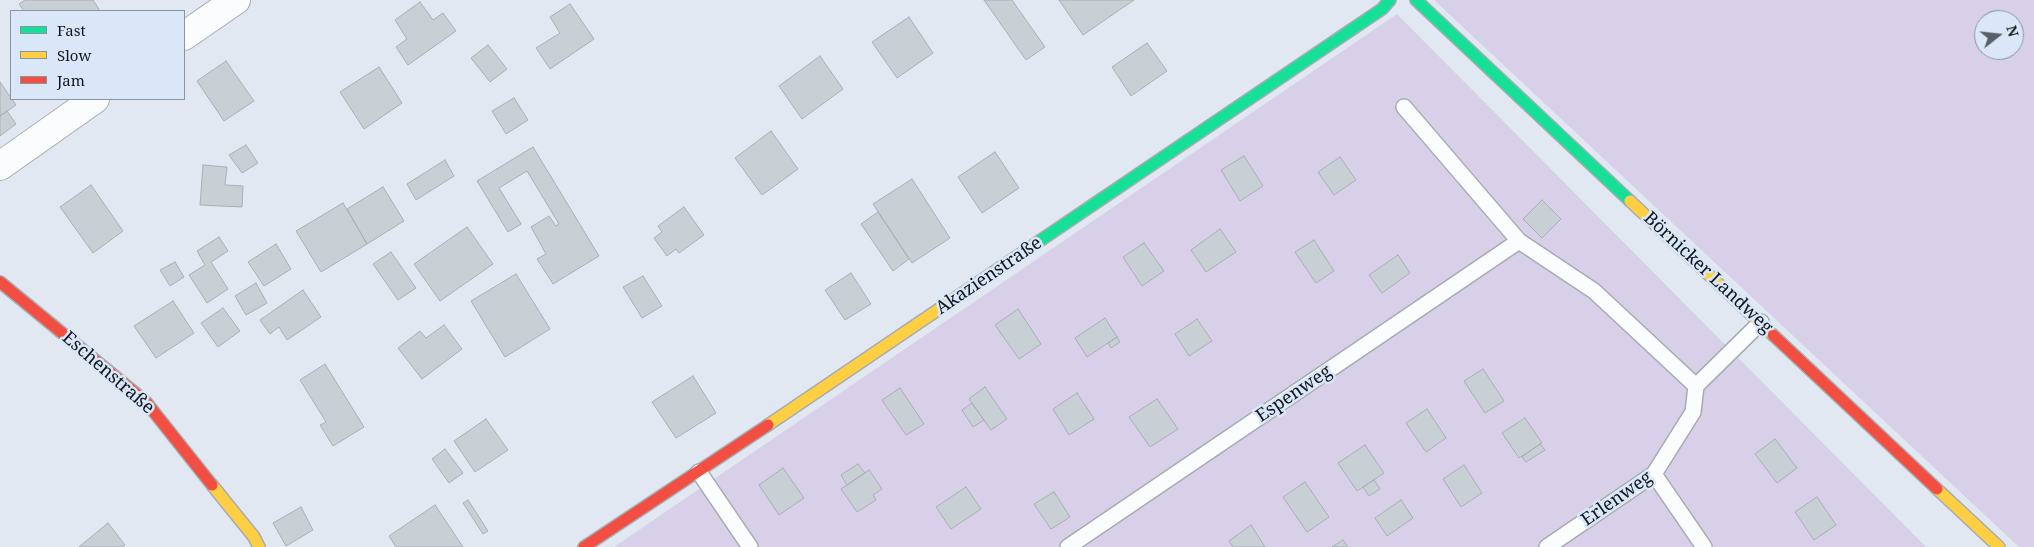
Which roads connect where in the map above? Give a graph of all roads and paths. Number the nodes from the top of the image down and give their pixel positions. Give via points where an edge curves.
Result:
1 (236, 0) edge
2 (1390, 0) edge
3 (1416, 0) edge
4 (185, 35) edge
5 (94, 100) edge
6 (1404, 107) dead end
7 (0, 166) edge
8 (1519, 241) junction
9 (0, 282) edge
10 (1760, 322) junction
11 (1696, 386) junction
12 (699, 472) junction
13 (1654, 474) junction
14 (259, 547) edge
15 (584, 547) edge
16 (750, 547) edge
17 (1068, 547) edge
18 (1547, 547) edge
19 (1704, 547) edge
20 (1999, 547) edge

1 - 4 street
2 - 12 street, Akazienstraße via 1382,9
3 - 10 street, Börnicker Landweg
5 - 7 street
6 - 8 lane
8 - 11 lane via 1594,291
8 - 17 lane, Espenweg
9 - 14 street, Eschenstraße via 146,402
10 - 11 lane
10 - 20 street, Börnicker Landweg
11 - 13 lane, Erlenweg via 1693,412
12 - 15 street, Akazienstraße
12 - 16 lane
13 - 18 lane, Erlenweg
13 - 19 lane

